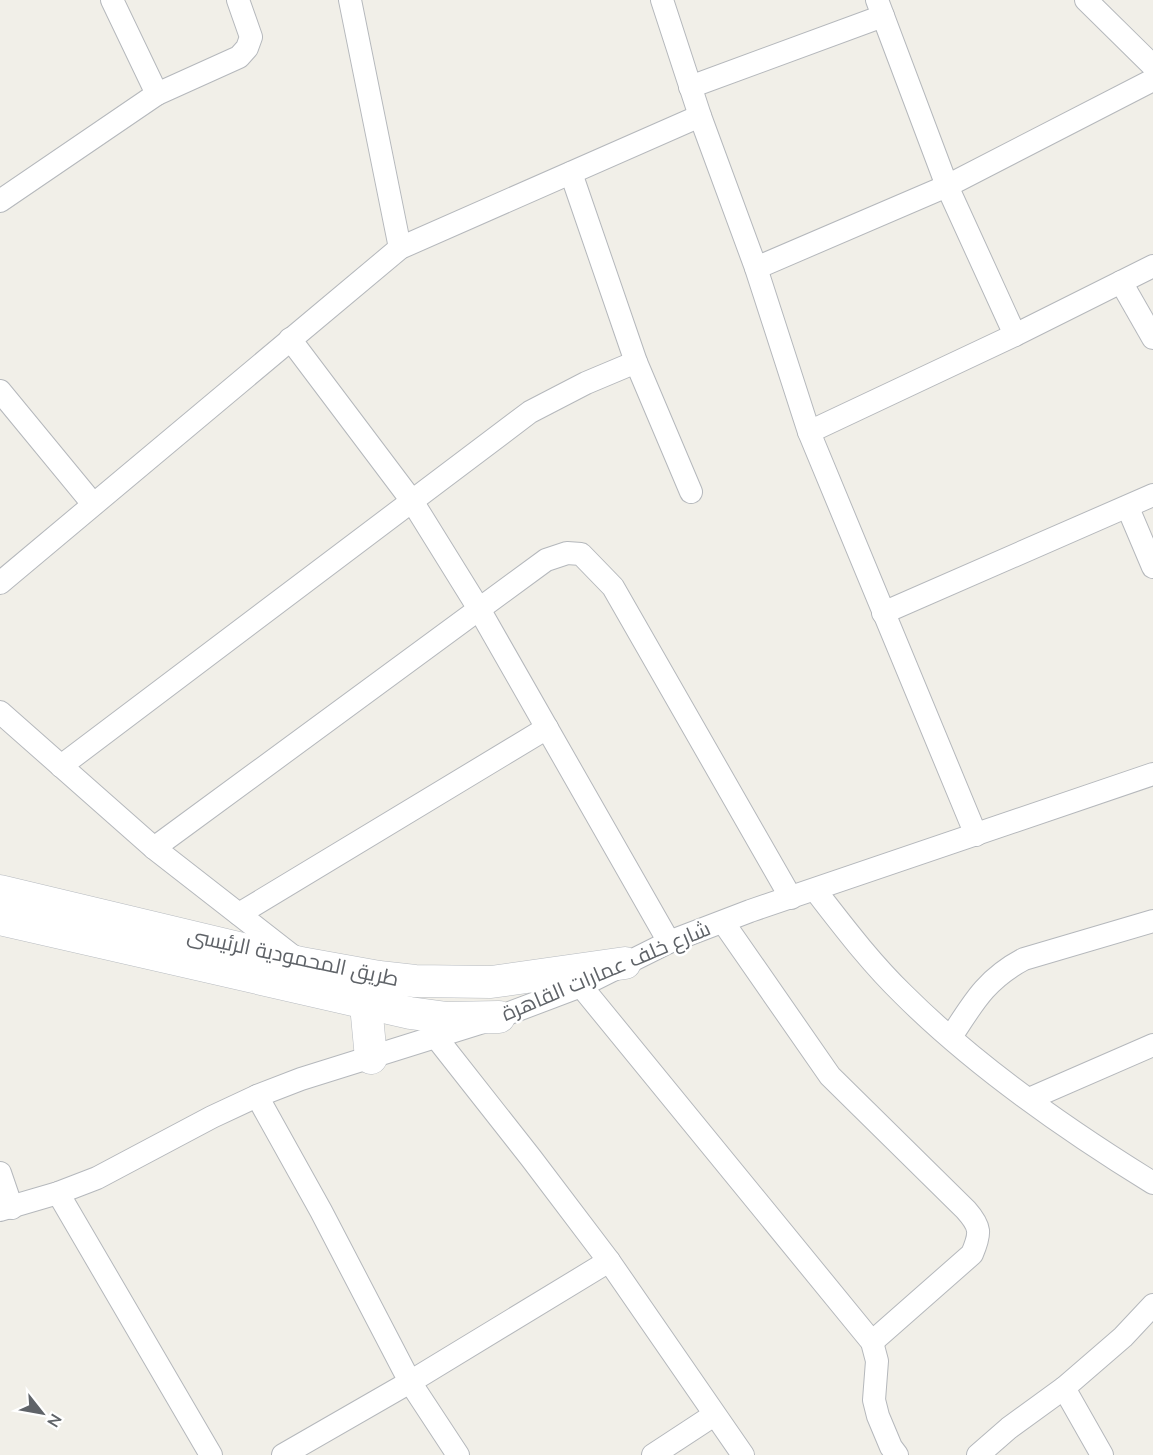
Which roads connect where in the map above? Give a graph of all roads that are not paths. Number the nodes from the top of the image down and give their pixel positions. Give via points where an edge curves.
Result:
1 (112, 0) edge
2 (238, 0) edge
3 (350, 0) edge
4 (662, 0) edge
5 (1086, 0) edge
6 (880, 8) edge
7 (1153, 66) edge
8 (1153, 80) edge
9 (690, 87) junction
10 (157, 94) junction
11 (700, 116) junction
12 (571, 173) junction
13 (947, 186) junction
14 (0, 201) edge
15 (400, 248) junction
16 (1153, 266) edge
17 (756, 268) junction
18 (1121, 282) junction
19 (1015, 335) junction
20 (1153, 338) edge
21 (290, 339) junction
22 (636, 362) junction
23 (0, 391) edge
24 (809, 432) junction
25 (691, 492) dead end
26 (1153, 495) edge
27 (412, 501) junction
28 (93, 504) junction
29 (1128, 508) junction
30 (1153, 567) edge
31 (0, 583) edge
32 (479, 609) junction
33 (883, 613) junction
34 (0, 712) edge
35 (547, 728) junction
36 (61, 766) junction
37 (1153, 774) edge
38 (976, 835) junction
39 (154, 848) junction
40 (815, 890) junction
41 (0, 891) edge
42 (791, 898) junction
43 (239, 914) junction
44 (0, 919) edge
45 (1153, 921) edge
46 (723, 922) junction
47 (669, 942) junction
48 (301, 963) junction
49 (624, 963) junction
50 (581, 986) junction
51 (364, 988) junction
52 (499, 1017) junction
53 (435, 1036) junction
54 (951, 1037) junction
55 (1153, 1045) edge
56 (371, 1058) junction
57 (257, 1096) junction
58 (1029, 1099) junction
59 (0, 1173) edge
60 (1153, 1183) edge
61 (58, 1193) junction
62 (6, 1209) edge
63 (609, 1261) junction
64 (1153, 1305) edge
65 (872, 1341) junction
66 (410, 1382) junction
67 (1064, 1388) junction
68 (714, 1415) junction
69 (887, 1452) edge
70 (211, 1455) edge
71 (283, 1455) edge
72 (458, 1455) edge
73 (653, 1455) edge
74 (743, 1455) edge
75 (978, 1455) edge
76 (1102, 1455) edge

1 - 10 street
2 - 10 street via 251,37 247,48 239,57
3 - 15 street
4 - 9 street
5 - 7 street
6 - 9 street
6 - 13 street
8 - 13 street
9 - 11 street
10 - 14 street
11 - 12 street
11 - 17 street
12 - 15 street
12 - 22 street
13 - 17 street
13 - 19 street
15 - 21 street
16 - 18 street
17 - 24 street
18 - 19 street
18 - 20 street
19 - 24 street
21 - 27 street
21 - 28 street
22 - 25 street
22 - 27 street via 530,412
23 - 28 street
24 - 33 street
26 - 29 street
27 - 32 street
27 - 36 street
28 - 31 street
29 - 30 street
29 - 33 street
32 - 35 street
32 - 39 street
32 - 42 street via 546,560 567,553 581,554 613,587
33 - 38 street
34 - 36 street
35 - 43 street
35 - 47 street
36 - 39 street
37 - 38 street, شارع خلف عمارات القاهرة
38 - 40 street, شارع خلف عمارات القاهرة
39 - 43 street
40 - 42 street, شارع خلف عمارات القاهرة
40 - 54 street via 903,994
41 - 48 street, طريق المحمودية الرئيسى
42 - 46 street, شارع خلف عمارات القاهرة
43 - 48 street
44 - 51 street, طريق المحمودية الرئيسى
45 - 54 street via 1024,959 1004,969 983,989
46 - 47 street, شارع خلف عمارات القاهرة
46 - 65 street via 830,1076 978,1224 979,1239 972,1254
47 - 49 street, شارع خلف عمارات القاهرة
48 - 51 street, طريق المحمودية الرئيسى
49 - 50 street, شارع خلف عمارات القاهرة
49 - 51 street, طريق المحمودية الرئيسى via 490,982 415,981
50 - 52 street, شارع خلف عمارات القاهرة
50 - 65 street
51 - 52 street, طريق المحمودية الرئيسى via 428,1016
51 - 56 street
52 - 53 street, شارع خلف عمارات القاهرة
53 - 56 street, شارع خلف عمارات القاهرة
53 - 63 street
54 - 58 street
55 - 58 street
56 - 57 street, شارع خلف عمارات القاهرة
57 - 61 street, شارع خلف عمارات القاهرة via 134,1161
57 - 66 street
58 - 60 street
59 - 62 street
61 - 62 street, شارع خلف عمارات القاهرة
61 - 70 street
63 - 66 street
63 - 68 street
64 - 67 street
65 - 69 street via 877,1361 874,1400
66 - 71 street
66 - 72 street
67 - 75 street
67 - 76 street
68 - 73 street
68 - 74 street

